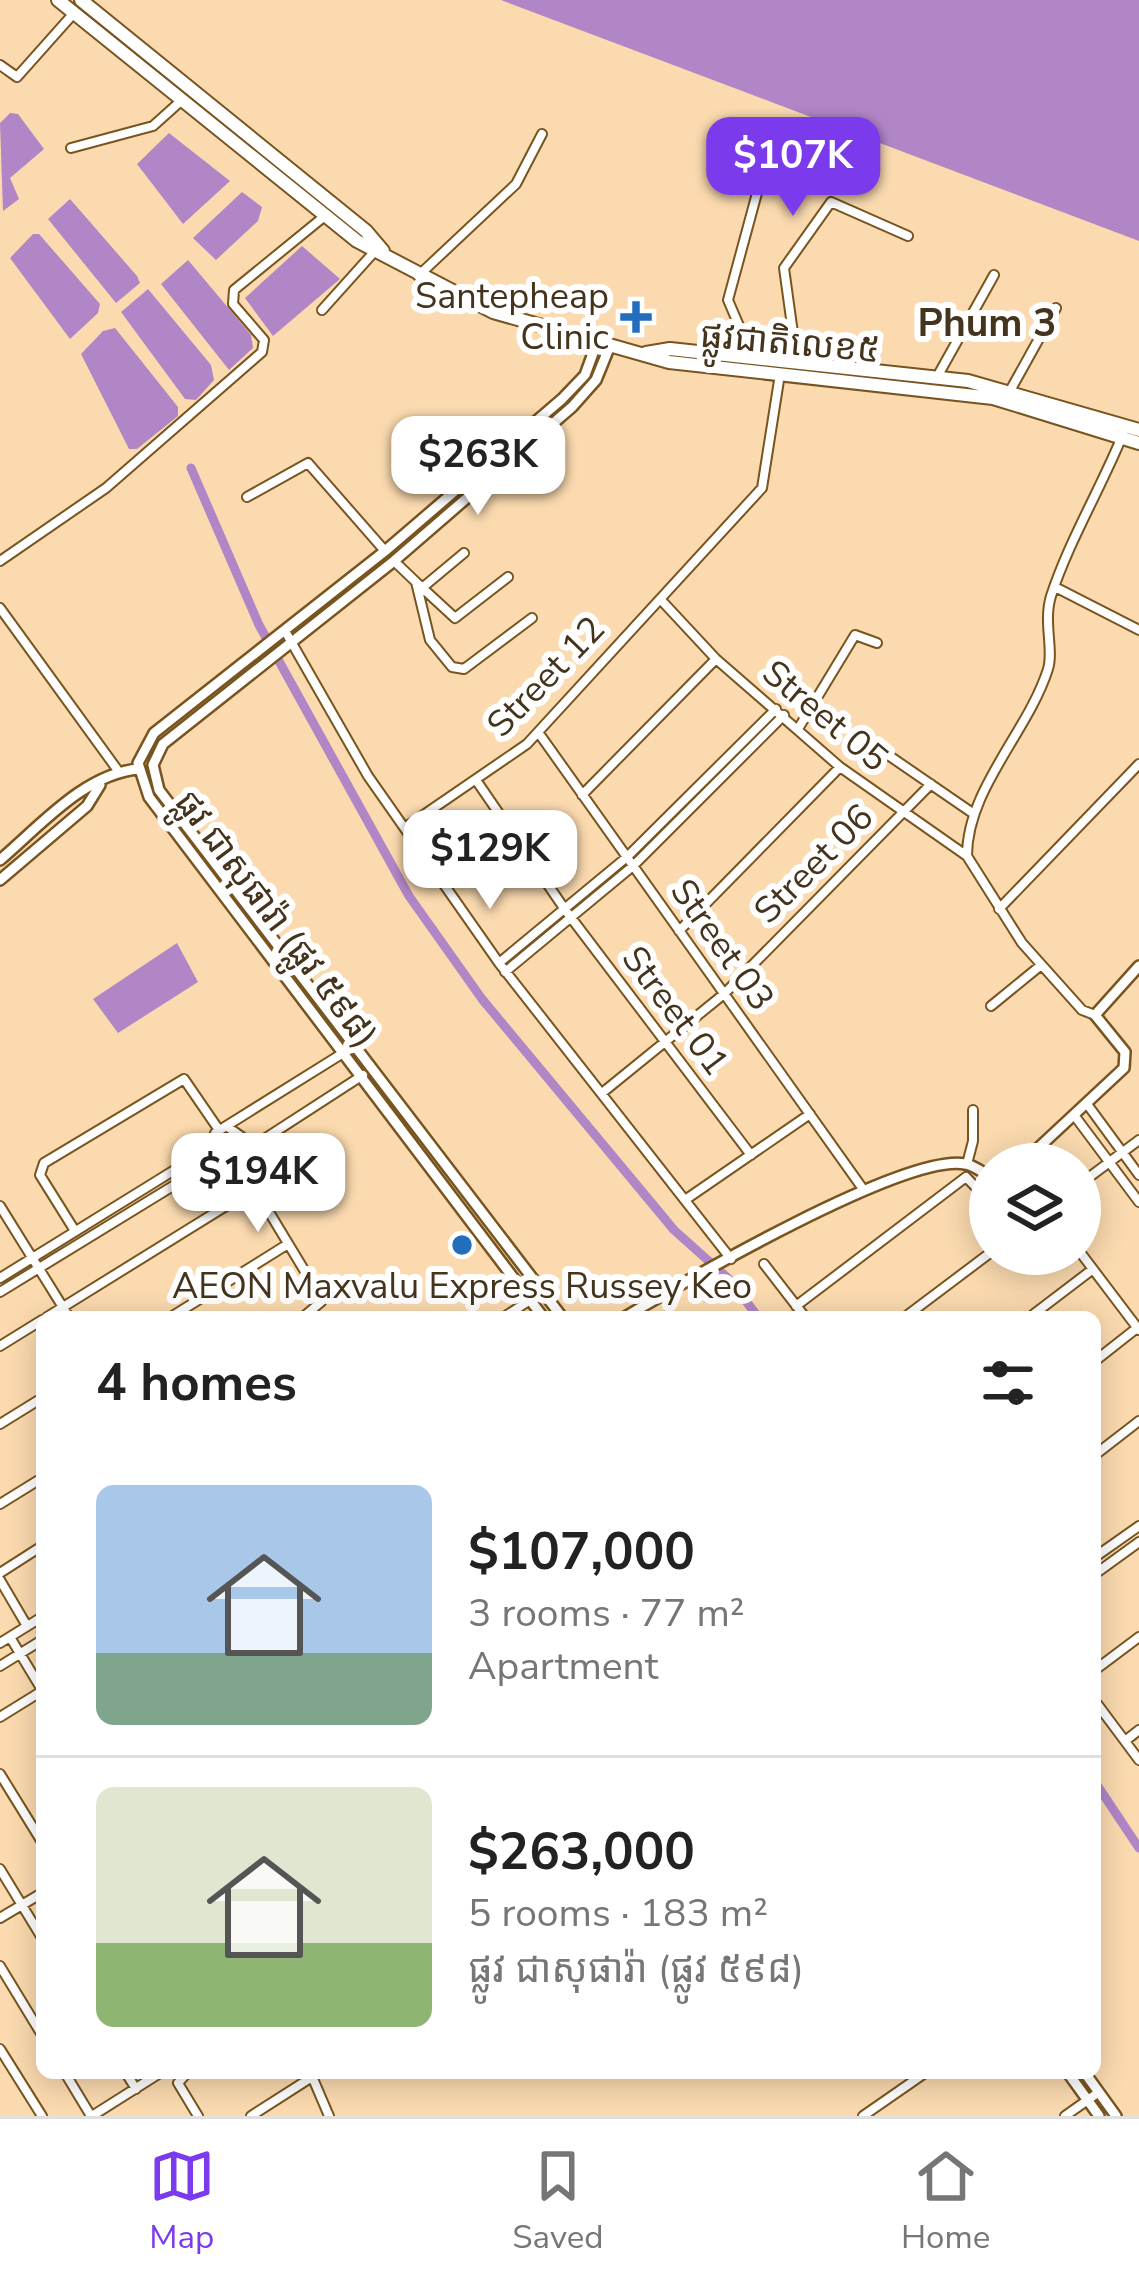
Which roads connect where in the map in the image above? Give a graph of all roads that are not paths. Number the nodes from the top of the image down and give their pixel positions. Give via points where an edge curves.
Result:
1 (58, 0) edge
2 (78, 6) edge
3 (0, 64) edge
4 (182, 100) junction
5 (542, 134) dead end
6 (71, 148) dead end
7 (760, 182) dead end
8 (326, 214) junction
9 (908, 236) dead end
10 (381, 254) junction
11 (415, 275) junction
12 (994, 275) dead end
13 (1056, 308) dead end
14 (322, 310) dead end
15 (603, 347) junction
16 (645, 353) junction
17 (753, 357) junction
18 (797, 362) junction
19 (780, 372) junction
20 (937, 377) junction
21 (967, 387) junction
22 (1011, 389) junction
23 (526, 430) junction
24 (1129, 431) edge
25 (534, 440) junction
26 (1139, 443) edge
27 (247, 497) dead end
28 (386, 551) junction
29 (464, 554) dead end
30 (0, 561) edge
31 (394, 561) junction
32 (508, 577) dead end
33 (419, 585) junction
34 (1055, 587) junction
35 (662, 601) junction
36 (0, 608) edge
37 (532, 618) dead end
38 (1139, 630) edge
39 (286, 638) junction
40 (878, 643) dead end
41 (716, 659) junction
42 (780, 712) junction
43 (798, 729) junction
44 (538, 732) junction
45 (891, 758) dead end
46 (1139, 764) edge
47 (840, 767) junction
48 (138, 769) junction
49 (152, 770) junction
50 (119, 772) junction
51 (476, 780) junction
52 (101, 783) junction
53 (931, 784) junction
54 (582, 795) junction
55 (974, 814) junction
56 (901, 815) junction
57 (406, 827) junction
58 (967, 856) junction
59 (0, 860) edge
60 (630, 862) junction
61 (0, 880) edge
62 (999, 909) junction
63 (567, 914) junction
64 (679, 931) junction
65 (1040, 966) junction
66 (1139, 966) edge
67 (502, 968) junction
68 (724, 994) junction
69 (991, 1006) dead end
70 (1095, 1015) junction
71 (665, 1043) junction
72 (356, 1045) junction
73 (344, 1052) junction
74 (1133, 1058) edge
75 (374, 1068) junction
76 (362, 1076) junction
77 (602, 1094) junction
78 (397, 1099) junction
79 (1087, 1105) junction
80 (386, 1107) junction
81 (973, 1111) dead end
82 (809, 1114) junction
83 (1074, 1115) junction
84 (224, 1129) junction
85 (1139, 1140) edge
86 (1044, 1143) edge
87 (210, 1148) junction
88 (1122, 1152) junction
89 (751, 1155) junction
90 (240, 1156) junction
91 (217, 1159) junction
92 (1109, 1162) junction
93 (967, 1164) joint
94 (1101, 1168) edge
95 (1139, 1175) edge
96 (969, 1180) edge
97 (255, 1188) junction
98 (863, 1190) junction
99 (685, 1200) junction
100 (1139, 1202) edge
101 (0, 1206) edge
102 (76, 1231) junction
103 (288, 1244) junction
104 (32, 1258) junction
105 (729, 1260) junction
106 (764, 1264) dead end
107 (38, 1268) junction
108 (969, 1269) edge
109 (1085, 1275) edge
110 (1098, 1275) edge
111 (0, 1278) edge
112 (544, 1291) junction
113 (0, 1292) edge
114 (531, 1300) junction
115 (796, 1306) junction
116 (63, 1307) junction
117 (56, 1311) edge
118 (65, 1311) edge
119 (181, 1311) edge
120 (310, 1311) edge
121 (514, 1311) edge
122 (547, 1311) edge
123 (552, 1311) edge
124 (636, 1311) edge
125 (800, 1311) edge
126 (913, 1311) edge
127 (1038, 1311) edge
128 (36, 1323) edge
129 (1138, 1329) edge
130 (0, 1346) edge
131 (1101, 1356) edge
132 (36, 1402) edge
133 (1139, 1421) edge
134 (0, 1424) edge
135 (1101, 1450) edge
136 (36, 1482) edge
137 (0, 1504) edge
138 (1139, 1526) edge
139 (1139, 1542) edge
140 (1113, 1544) junction
141 (36, 1550) edge
142 (1101, 1553) edge
143 (1121, 1555) junction
144 (1101, 1570) edge
145 (0, 1576) edge
146 (36, 1620) edge
147 (27, 1626) junction
148 (10, 1636) junction
149 (1139, 1637) edge
150 (0, 1643) edge
151 (36, 1644) edge
152 (20, 1654) junction
153 (0, 1666) edge
154 (1101, 1666) edge
155 (36, 1684) edge
156 (36, 1697) edge
157 (1101, 1709) edge
158 (0, 1718) edge
159 (1139, 1730) edge
160 (1125, 1741) junction
161 (1139, 1760) edge
162 (0, 1774) edge
163 (36, 1832) edge
164 (0, 1869) edge
165 (36, 1897) edge
166 (22, 1905) junction
167 (0, 1918) edge
168 (36, 1927) edge
169 (0, 1966) edge
170 (36, 2025) edge
171 (0, 2049) edge
172 (69, 2079) edge
173 (130, 2079) edge
174 (151, 2079) edge
175 (183, 2079) edge
176 (305, 2079) edge
177 (312, 2079) edge
178 (916, 2079) edge
179 (1072, 2079) edge
180 (1089, 2079) edge
181 (136, 2089) junction
182 (1099, 2092) junction
183 (1088, 2100) junction
184 (325, 2115) edge
185 (42, 2116) edge
186 (92, 2116) edge
187 (198, 2116) edge
188 (251, 2116) edge
189 (862, 2116) edge
190 (1065, 2116) edge
191 (1099, 2116) edge
192 (1116, 2116) edge

1 - 2 highway, ផ្លូវជាតិលេខ៥
2 - 3 street via 17,77
2 - 4 highway, ផ្លូវជាតិលេខ៥
2 - 10 highway, ផ្លូវជាតិលេខ៥ via 366,231
4 - 6 street via 152,126
4 - 8 highway, ផ្លូវជាតិលេខ៥
5 - 11 street via 516,184
7 - 17 street via 728,300
8 - 10 highway, ផ្លូវជាតិលេខ៥
8 - 30 street via 234,290 233,304 264,340 262,352 106,488
9 - 18 street via 831,202 784,268
10 - 11 highway, ផ្លូវជាតិលេខ៥
10 - 14 street
11 - 15 highway, ផ្លូវជាតិលេខ៥ via 493,312
12 - 20 street
13 - 22 street
15 - 16 highway, ផ្លូវជាតិលេខ៥
15 - 23 main road, ផ្លូវ ជាសុផារ៉ា (ផ្លូវ ៥៩៨)
15 - 25 main road, ផ្លូវ ជាសុផារ៉ា (ផ្លូវ ៥៩៨) via 588,391
16 - 17 highway, ផ្លូវជាតិលេខ៥
16 - 19 highway, ផ្លូវជាតិលេខ៥
17 - 18 highway, ផ្លូវជាតិលេខ៥
18 - 20 highway, ផ្លូវជាតិលេខ៥
19 - 21 highway, ផ្លូវជាតិលេខ៥
19 - 35 street, Street 12 via 762,488
20 - 21 highway, ផ្លូវជាតិលេខ៥
21 - 22 highway, ផ្លូវជាតិលេខ៥
21 - 24 highway, ផ្លូវជាតិលេខ៥
22 - 24 highway, ផ្លូវជាតិលេខ៥
23 - 25 main road
23 - 28 main road, ផ្លូវ ជាសុផារ៉ា (ផ្លូវ ៥៩៨)
24 - 26 highway, ផ្លូវជាតិលេខ៥
24 - 34 street
25 - 31 main road, ផ្លូវ ជាសុផារ៉ា (ផ្លូវ ៥៩៨)
27 - 28 street via 308,463
28 - 39 main road, ផ្លូវ ជាសុផារ៉ា (ផ្លូវ ៥៩៨)
29 - 33 street
31 - 33 street
31 - 39 main road, ផ្លូវ ជាសុផារ៉ា (ផ្លូវ ៥៩៨)
32 - 33 street via 455,618
33 - 37 street via 430,640 458,669
34 - 38 street
34 - 55 street via 1044,629 1050,665
35 - 41 street, Street 05
35 - 44 street, Street 12
36 - 50 street
39 - 48 main road, ផ្លូវ ជាសុផារ៉ា (ផ្លូវ ៥៩៨) via 148,739
39 - 49 main road, ផ្លូវ ជាសុផារ៉ា (ផ្លូវ ៥៩៨) via 163,744
39 - 57 street
40 - 43 street via 855,634
41 - 42 street, Street 05
41 - 54 street
42 - 43 street, Street 05
42 - 60 street
43 - 47 street, Street 05
44 - 51 street, Street 12
44 - 54 street, Street 03
45 - 53 street
46 - 62 street
47 - 56 street, Street 05
47 - 64 street
48 - 49 main road
48 - 50 main road
48 - 73 main road, ផ្លូវ ជាសុផារ៉ា (ផ្លូវ ៥៩៨) via 144,791
49 - 72 main road, ផ្លូវ ជាសុផារ៉ា (ផ្លូវ ៥៩៨) via 159,790
50 - 52 main road
51 - 57 street, Street 12
51 - 63 street, Street 01
52 - 59 main road
52 - 61 main road via 87,806
53 - 55 street
53 - 56 street, Street 06
54 - 60 street, Street 03
55 - 58 street
56 - 58 street, Street 05
56 - 68 street, Street 06
57 - 67 street
58 - 62 street
60 - 63 street
60 - 64 street, Street 03
62 - 65 street
63 - 67 street
63 - 71 street, Street 01
64 - 68 street, Street 03
65 - 69 street
65 - 70 street
66 - 70 main road
67 - 77 street
68 - 71 street, Street 06
68 - 82 street, Street 03
70 - 74 main road
71 - 77 street, Street 06
71 - 89 street, Street 01
72 - 73 street
72 - 75 main road, ផ្លូវ ជាសុផារ៉ា (ផ្លូវ ៥៩៨)
73 - 76 main road, ផ្លូវ ជាសុផារ៉ា (ផ្លូវ ៥៩៨)
73 - 84 street
74 - 79 main road
75 - 76 street
75 - 78 main road, ផ្លូវ ជាសុផារ៉ា (ផ្លូវ ៥៩៨)
76 - 80 main road, ផ្លូវ ជាសុផារ៉ា (ផ្លូវ ៥៩៨)
76 - 90 street
77 - 99 street
78 - 80 main road
78 - 112 main road, ផ្លូវ ជាសុផារ៉ា (ផ្លូវ ៥៩៨)
79 - 83 main road
79 - 88 street
80 - 114 main road, ផ្លូវ ជាសុផារ៉ា (ផ្លូវ ៥៩៨)
81 - 93 street
82 - 89 street
82 - 98 street, Street 03
83 - 86 main road
83 - 92 street
84 - 87 street
84 - 90 street via 242,1137
84 - 102 street via 184,1079 44,1162 40,1175
85 - 88 street
87 - 91 street
87 - 102 street
88 - 92 street
88 - 95 street
89 - 99 street
90 - 91 street
90 - 97 street
91 - 107 street
92 - 94 street
92 - 100 street
93 - 98 main road
96 - 115 street
97 - 103 street
97 - 116 street
98 - 105 main road
99 - 105 street
101 - 104 street
102 - 104 street
103 - 119 street
103 - 120 street via 321,1302
104 - 107 street
104 - 111 street
105 - 124 main road
106 - 115 street
107 - 113 street
107 - 116 street
108 - 126 street
109 - 127 street
110 - 129 street
112 - 114 street
112 - 123 main road, ផ្លូវ ជាសុផារ៉ា (ផ្លូវ ៥៩៨)
114 - 121 street
114 - 122 main road, ផ្លូវ ជាសុផារ៉ា (ផ្លូវ ៥៩៨)
115 - 125 street
116 - 117 street
116 - 118 street
128 - 130 street
129 - 131 street
132 - 134 street
133 - 135 street
136 - 137 street
138 - 140 street
139 - 143 street
140 - 142 street
140 - 143 street
141 - 145 street
143 - 144 street
145 - 147 street
146 - 147 street
147 - 148 street
148 - 150 street
148 - 152 street
149 - 154 street
151 - 152 street
152 - 153 street
152 - 155 street
156 - 158 street
157 - 160 street
159 - 160 street
160 - 161 street
162 - 163 street
164 - 166 street
165 - 166 street
166 - 167 street
166 - 168 street
169 - 170 street
171 - 185 street
172 - 186 street
173 - 181 street
174 - 181 street
175 - 187 street via 180,2089
176 - 188 street
177 - 184 street
178 - 189 street
179 - 183 main road
180 - 182 main road
181 - 186 street
182 - 183 street
182 - 192 main road
183 - 190 street
183 - 191 main road

